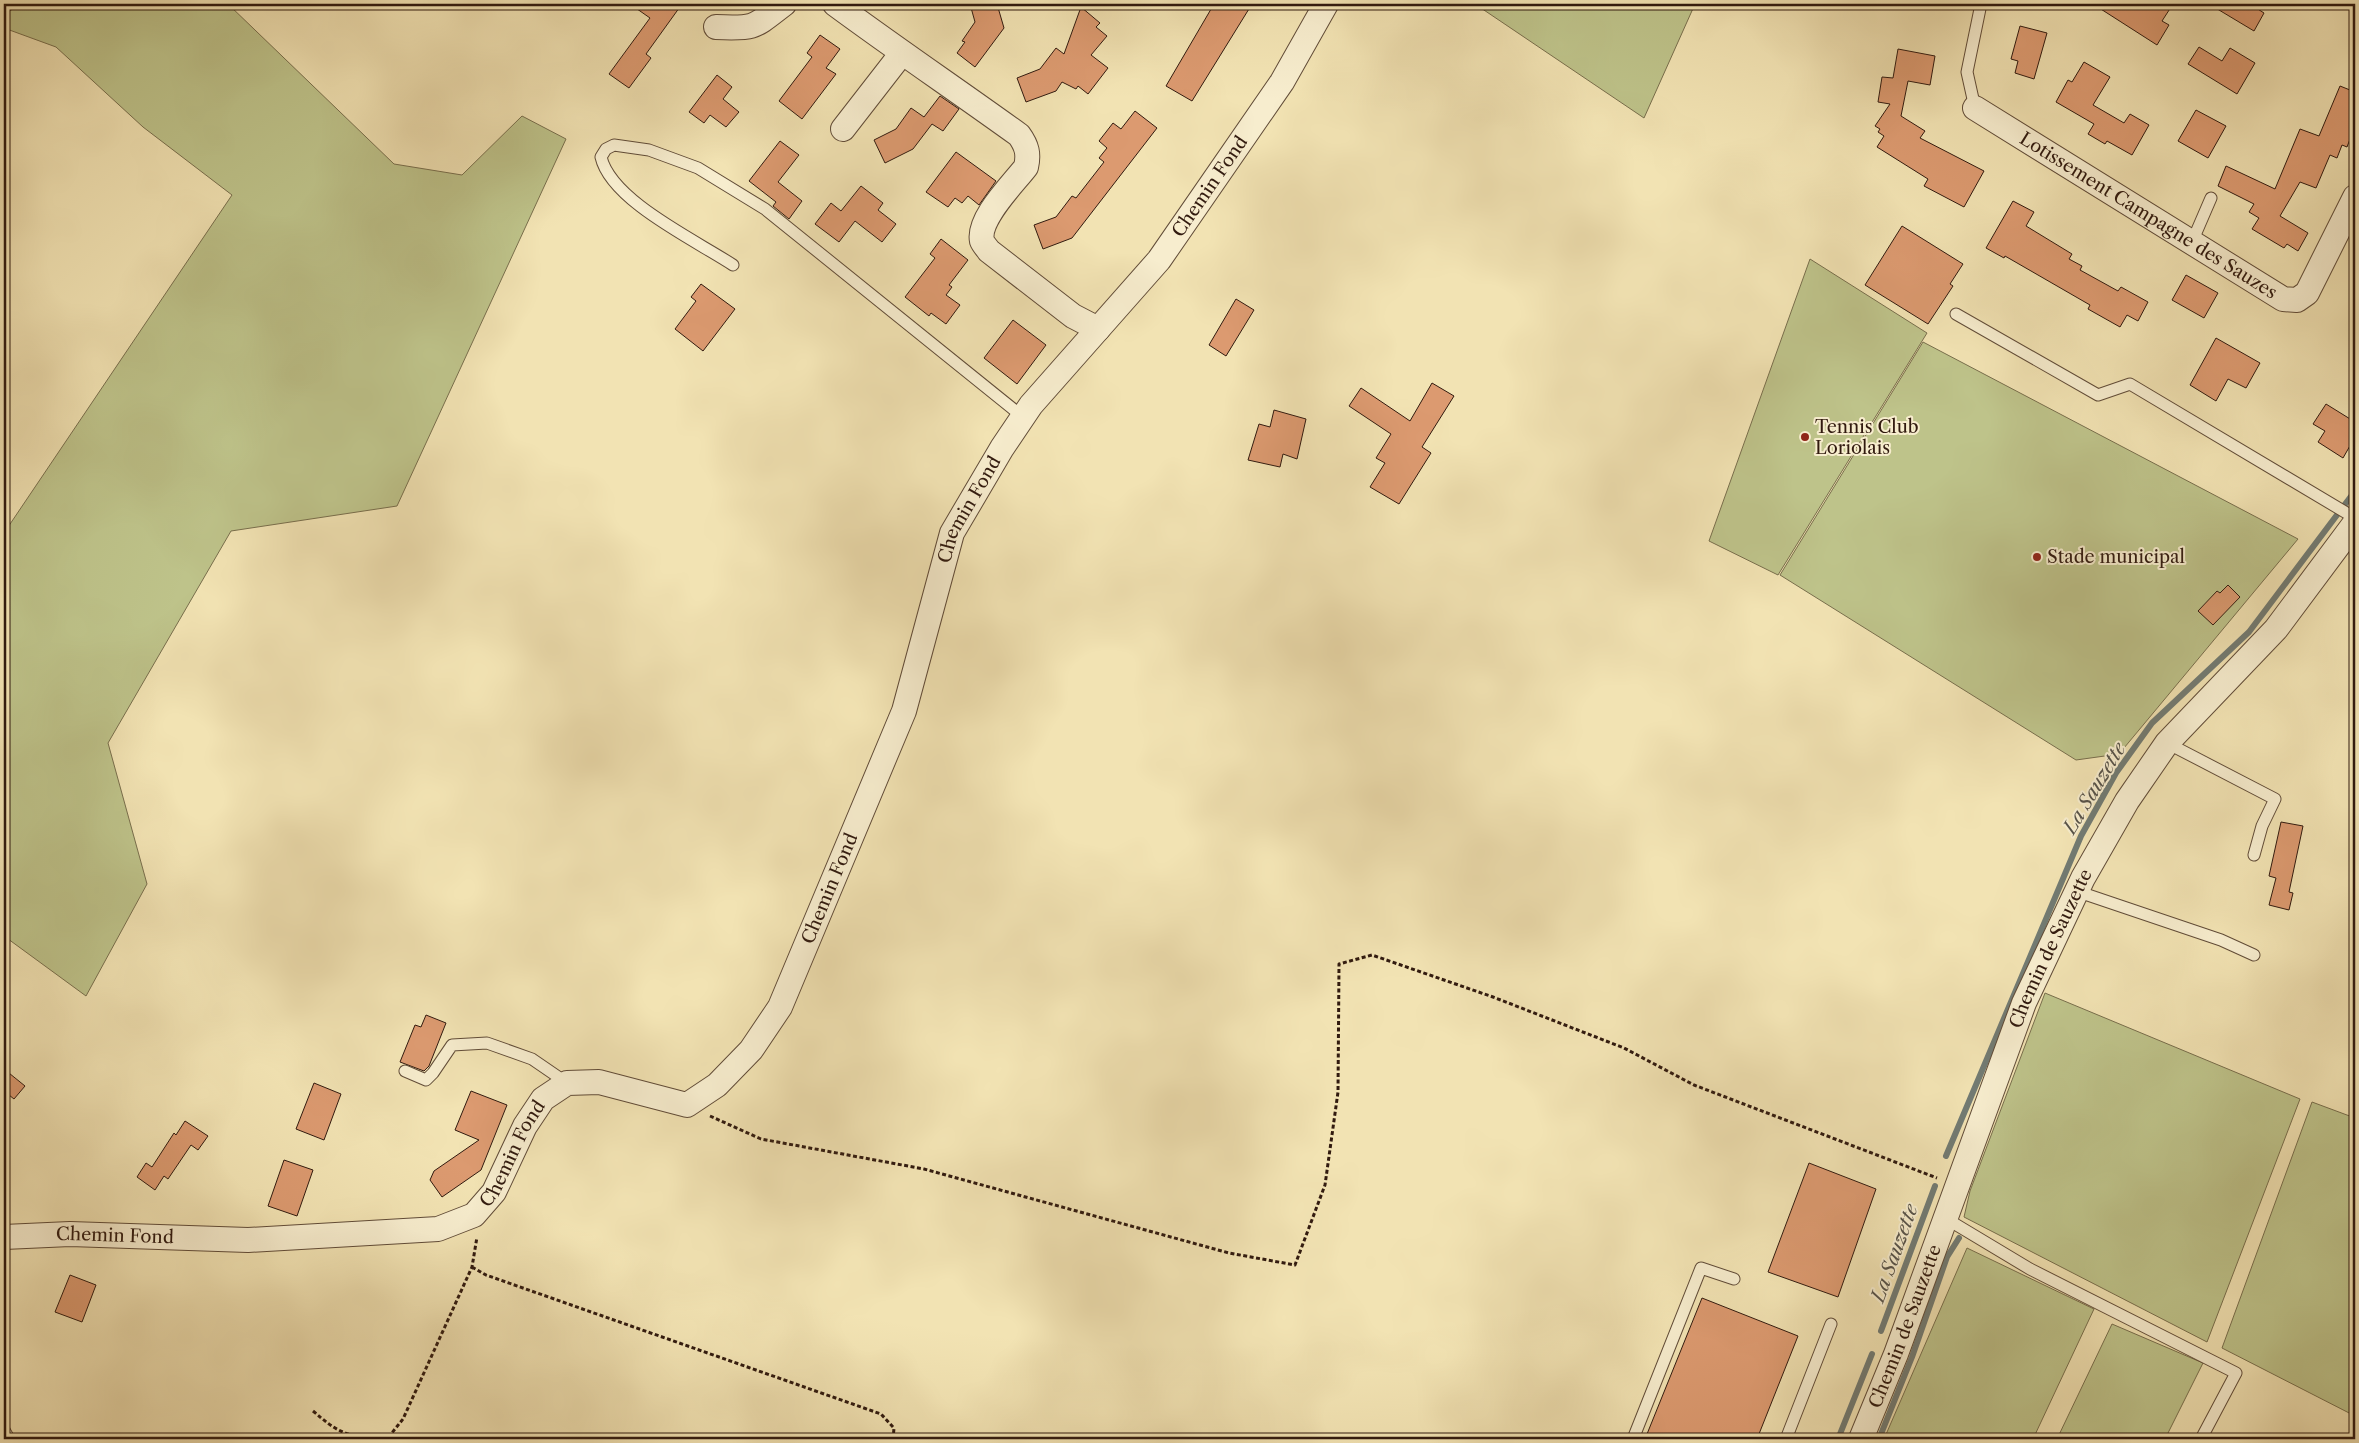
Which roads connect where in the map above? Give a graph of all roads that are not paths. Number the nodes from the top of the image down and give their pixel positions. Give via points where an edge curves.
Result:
1 (784, 4) edge
2 (835, 4) edge
3 (1326, 4) edge
4 (1981, 4) edge
5 (716, 27) dead end
6 (902, 53) junction
7 (1975, 108) joint
8 (843, 129) dead end
9 (2355, 197) edge
10 (2211, 198) dead end
11 (2192, 242) junction
12 (733, 265) dead end
13 (1956, 314) dead end
14 (1098, 329) junction
15 (1023, 417) junction
16 (2355, 518) edge
17 (2355, 523) edge
18 (2167, 743) junction
19 (2254, 855) dead end
20 (2076, 891) junction
21 (2254, 955) dead end
22 (405, 1071) dead end
23 (567, 1083) junction
24 (1945, 1218) junction
25 (4, 1237) edge
26 (1734, 1279) dead end
27 (1832, 1324) dead end
28 (4, 1430) edge
29 (9, 1439) edge
30 (1633, 1439) edge
31 (1786, 1439) edge
32 (1861, 1439) edge
33 (2201, 1439) edge

1 - 5 street via 760,24 742,28
2 - 6 street
3 - 14 street, Chemin Fond via 1282,82 1159,260
4 - 7 lane via 1967,72
6 - 8 street
6 - 14 street via 1019,135 1026,145 1026,167 986,218 982,241 1072,316
7 - 11 street, Lotissement Campagne des Sauzes
9 - 11 street, Lotissement Campagne des Sauzes via 2307,293 2297,300 2283,299
10 - 11 lane
12 - 15 lane via 650,214 611,179 601,157 606,150 614,144 649,150 698,168 765,209
13 - 16 lane via 2098,395 2130,384
14 - 15 street, Chemin Fond
15 - 23 street, Chemin Fond via 952,532 904,711 780,1007 751,1050 717,1085 687,1105 600,1082
17 - 18 street, Chemin de Sauzette via 2276,629
18 - 19 lane via 2276,799 2262,826
18 - 20 street, Chemin de Sauzette via 2127,801
20 - 21 lane via 2221,940
20 - 24 street, Chemin de Sauzette via 2024,1003
22 - 23 lane via 426,1080 452,1044 487,1043 532,1059
23 - 25 street, Chemin Fond via 543,1099 525,1126 494,1192 474,1215 438,1229 248,1240 70,1234
24 - 32 street, Chemin de Sauzette via 1896,1354
24 - 33 lane via 2030,1269 2236,1372
26 - 30 lane via 1701,1268
27 - 31 lane
28 - 29 lane

